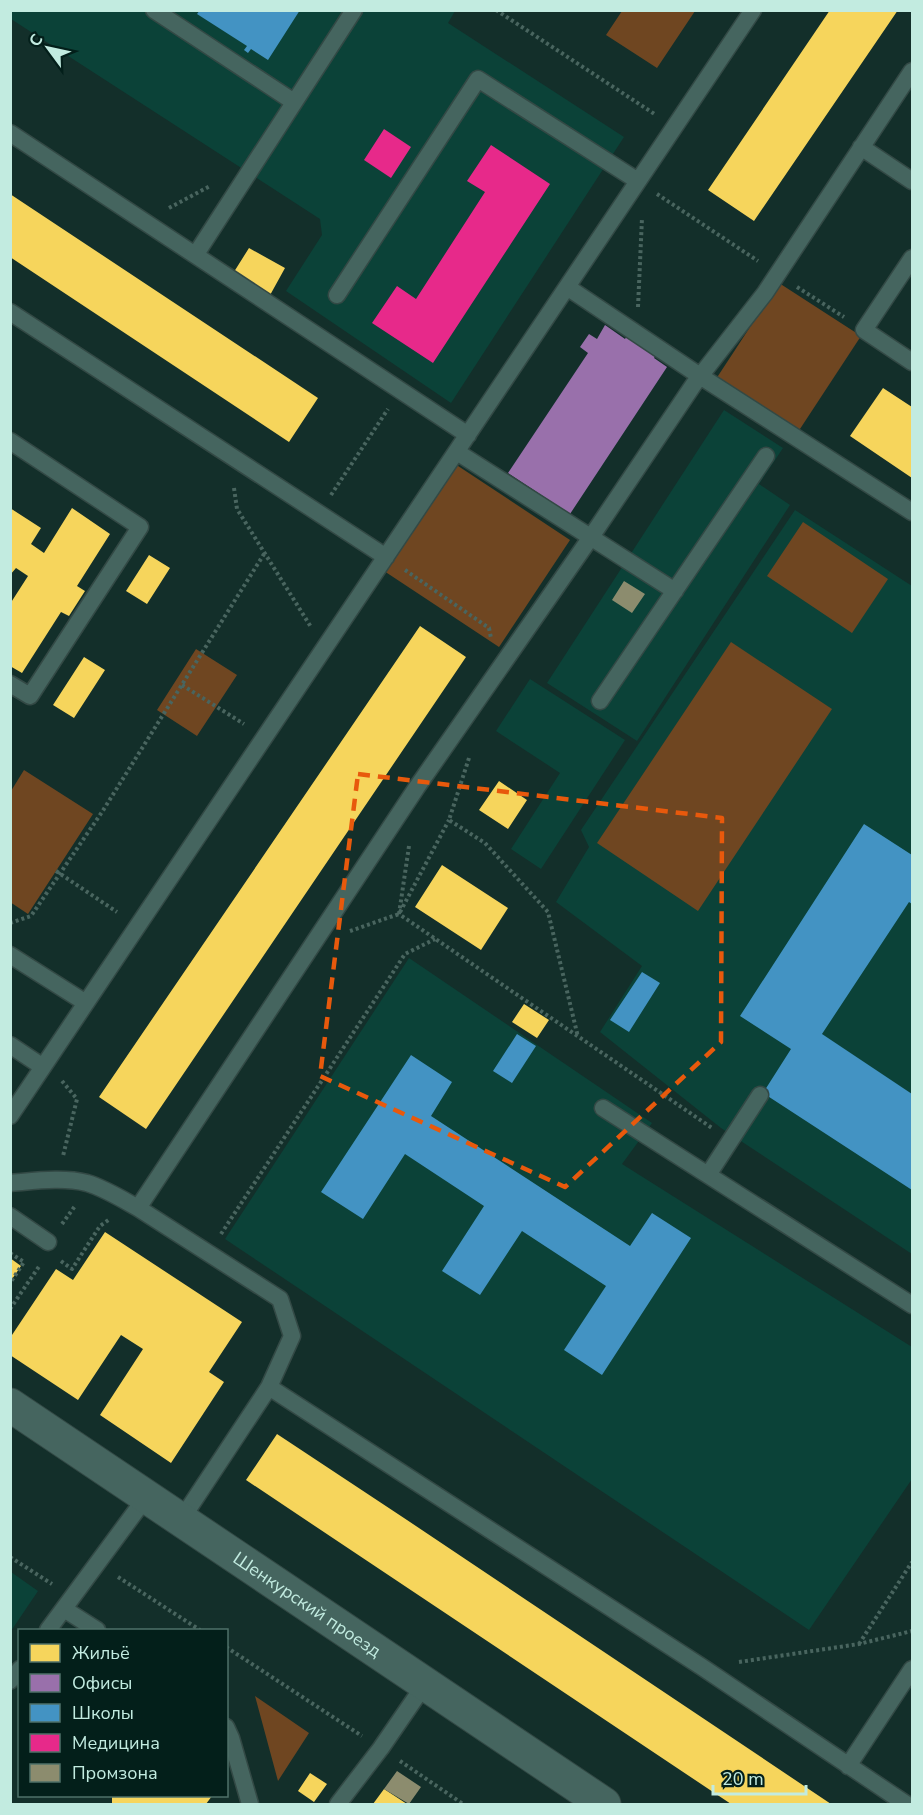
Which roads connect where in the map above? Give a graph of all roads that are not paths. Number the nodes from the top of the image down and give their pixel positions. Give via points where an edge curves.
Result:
1 (154, 10) edge
2 (354, 10) edge
3 (753, 10) edge
4 (912, 71) edge
5 (294, 102) junction
6 (10, 134) edge
7 (861, 147) junction
8 (912, 181) edge
9 (641, 183) junction
10 (196, 254) junction
11 (912, 258) edge
12 (567, 287) junction
13 (337, 296) dead end
14 (10, 312) edge
15 (912, 362) edge
16 (700, 376) junction
17 (468, 435) junction
18 (10, 441) edge
19 (457, 452) junction
20 (766, 456) dead end
21 (912, 512) edge
22 (591, 537) junction
23 (386, 557) junction
24 (675, 591) junction
25 (10, 684) edge
26 (600, 701) dead end
27 (10, 955) edge
28 (86, 1003) junction
29 (10, 1045) edge
30 (45, 1065) junction
31 (760, 1095) dead end
32 (603, 1108) dead end
33 (10, 1116) edge
34 (708, 1175) junction
35 (10, 1183) edge
36 (138, 1208) junction
37 (10, 1216) edge
38 (48, 1248) road end
39 (912, 1305) edge
40 (269, 1387) junction
41 (10, 1405) edge
42 (147, 1496) junction
43 (181, 1520) junction
44 (68, 1603) junction
45 (49, 1629) edge
46 (96, 1629) edge
47 (912, 1669) edge
48 (425, 1684) junction
49 (228, 1731) edge
50 (848, 1766) junction
51 (250, 1804) edge
52 (338, 1804) edge
53 (604, 1804) edge
54 (906, 1804) edge

1 - 5 lane
2 - 5 lane
3 - 9 lane
4 - 7 lane
5 - 10 lane
6 - 10 lane
7 - 8 lane
7 - 16 lane via 765,293
9 - 12 lane
9 - 13 lane via 478,80
10 - 17 lane
11 - 15 lane via 864,330
12 - 16 lane
12 - 17 lane
14 - 23 lane
16 - 21 lane
16 - 22 lane
17 - 19 lane
18 - 25 lane via 140,527 30,696
19 - 22 lane
19 - 23 lane
20 - 24 lane
22 - 24 lane
22 - 36 lane via 417,787
23 - 28 lane
24 - 26 lane
27 - 28 lane
28 - 30 lane
29 - 30 lane
30 - 33 lane
31 - 34 lane
32 - 34 lane
34 - 39 lane
35 - 36 lane via 86,1183
36 - 40 lane via 280,1299 292,1336
37 - 38 lane
40 - 43 lane
40 - 50 lane
41 - 42 street, Шенкурский проезд
42 - 43 street, Шенкурский проезд
42 - 44 lane
43 - 48 street, Шенкурский проезд
44 - 45 lane
44 - 46 lane
47 - 50 lane
48 - 52 lane
48 - 53 street, Шенкурский проезд
49 - 51 lane
50 - 54 lane

